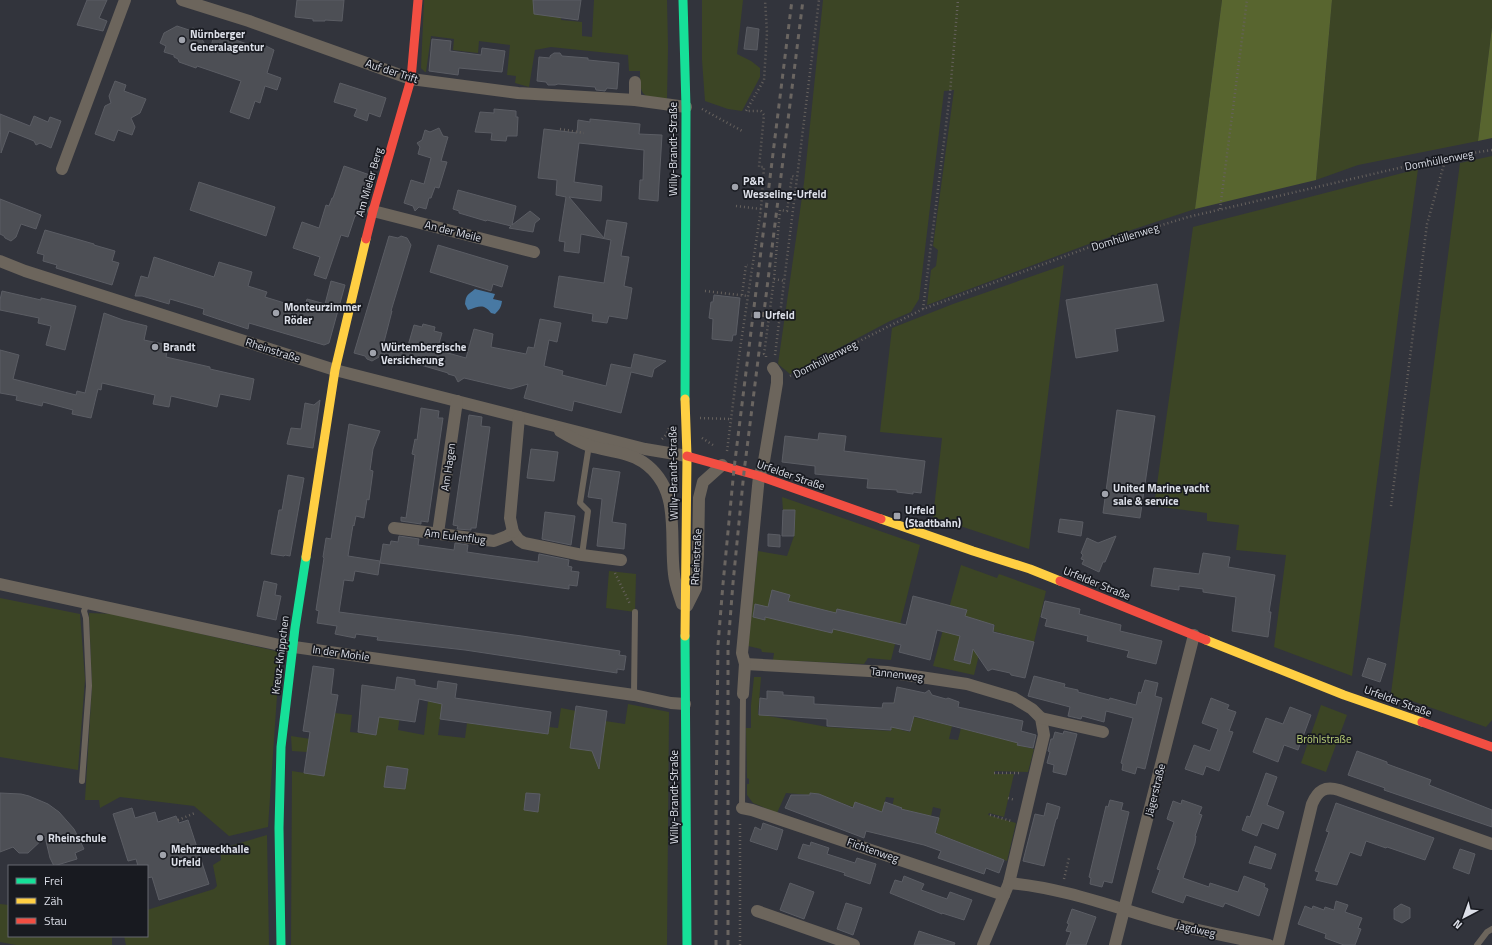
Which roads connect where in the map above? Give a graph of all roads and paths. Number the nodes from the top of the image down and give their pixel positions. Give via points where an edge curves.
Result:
1 (125, 0) edge
2 (182, 0) edge
3 (418, 0) edge
4 (683, 0) edge
5 (765, 0) edge
6 (819, 0) edge
7 (958, 0) edge
8 (1247, 0) edge
9 (411, 79) junction
10 (635, 82) dead end
11 (634, 100) junction
12 (686, 107) junction
13 (560, 129) dead end
14 (744, 132) dead end
15 (584, 133) dead end
16 (1492, 150) edge
17 (1446, 157) junction
18 (62, 169) dead end
19 (796, 176) junction
20 (736, 206) dead end
21 (761, 209) junction
22 (1220, 209) junction
23 (373, 211) junction
24 (534, 252) dead end
25 (0, 261) edge
26 (748, 265) dead end
27 (785, 281) junction
28 (705, 291) dead end
29 (742, 295) junction
30 (748, 296) junction
31 (922, 309) junction
32 (773, 368) joint
33 (336, 370) junction
34 (777, 383) junction
35 (457, 401) junction
36 (519, 417) junction
37 (700, 418) dead end
38 (731, 419) junction
39 (551, 425) junction
40 (589, 446) junction
41 (726, 452) dead end
42 (687, 456) junction
43 (722, 465) junction
44 (759, 476) junction
45 (1391, 506) dead end
46 (394, 528) dead end
47 (513, 532) junction
48 (438, 533) junction
49 (582, 555) junction
50 (607, 558) junction
51 (621, 560) dead end
52 (0, 584) edge
53 (88, 603) junction
54 (685, 611) junction
55 (634, 612) joint
56 (1194, 635) junction
57 (293, 646) junction
58 (745, 664) junction
59 (743, 694) joint
60 (634, 695) junction
61 (685, 704) junction
62 (1041, 718) junction
63 (1103, 732) dead end
64 (1492, 747) edge
65 (994, 773) dead end
66 (1034, 773) junction
67 (82, 781) dead end
68 (742, 808) junction
69 (195, 813) dead end
70 (990, 815) dead end
71 (178, 820) dead end
72 (1023, 824) junction
73 (1492, 844) edge
74 (1070, 858) dead end
75 (1010, 883) junction
76 (1061, 891) junction
77 (1004, 895) junction
78 (1124, 908) junction
79 (757, 911) dead end
80 (1492, 930) edge
81 (281, 945) edge
82 (687, 945) edge
83 (740, 945) edge
84 (854, 945) edge
85 (983, 945) edge
86 (1115, 945) edge
87 (1268, 945) edge
88 (1278, 945) edge
89 (1477, 945) edge

1 - 18 street
2 - 9 street, Auf der Trift
3 - 9 main road, Am Mieler Berg
4 - 12 main road, Willy-Brandt-Straße
5 - 21 path via 767,33 764,80 746,111 761,111 764,114 759,167 764,167
6 - 19 path
7 - 31 path via 950,93
8 - 22 path
9 - 11 street, Auf der Trift via 518,93
9 - 23 main road, Am Mieler Berg
10 - 11 street
11 - 12 street, Auf der Trift
12 - 14 path via 702,109
12 - 42 main road, Willy-Brandt-Straße via 684,357
13 - 15 path
16 - 17 path, Domhüllenweg
17 - 22 path, Domhüllenweg
17 - 45 path via 1427,224
19 - 27 path
19 - 27 path via 792,176 787,211 780,210 774,279
20 - 21 path
21 - 30 path
22 - 31 path, Domhüllenweg via 1087,248
23 - 24 street, An der Meile
23 - 33 main road, Am Mieler Berg
25 - 33 street, Rheinstraße
26 - 29 path
27 - 32 path
28 - 29 path
29 - 30 path
30 - 38 path
31 - 34 path, Domhüllenweg
32 - 34 street, Domhüllenweg via 777,374
33 - 35 street, Rheinstraße
33 - 57 main road, Kreuz-Knippchen
34 - 44 street, Domhüllenweg via 763,467
35 - 36 street, Rheinstraße
35 - 48 street, Am Hagen
36 - 39 street, Rheinstraße
36 - 47 street via 510,518
37 - 38 path
38 - 41 path
39 - 40 street, Rheinstraße
39 - 42 street, Rheinstraße via 645,449
40 - 49 lane via 580,503 588,511
40 - 54 street, Rheinstraße via 642,462 664,484 672,514 674,574
42 - 43 main road, Urfelder Straße
42 - 54 main road, Willy-Brandt-Straße
43 - 44 main road, Urfelder Straße
43 - 54 street, Rheinstraße via 703,482 699,498 696,588
44 - 56 main road, Urfelder Straße via 1030,569
44 - 58 street via 742,653
46 - 48 street, Am Eulenflug
47 - 48 street, Am Eulenflug via 494,541
47 - 49 street via 524,543
49 - 50 street
50 - 51 street
50 - 55 path
52 - 53 street, In der Mohle
53 - 57 street, In der Mohle
53 - 67 lane via 84,611 89,686
54 - 61 main road, Willy-Brandt-Straße
55 - 60 lane
56 - 64 main road, Urfelder Straße via 1344,695
56 - 78 street, Jägerstraße
57 - 60 street, In der Mohle
57 - 81 main road, Kreuz-Knippchen via 281,747
58 - 59 street
58 - 62 street, Tannenweg via 887,672 966,684 1014,698
59 - 68 lane
60 - 61 street, In der Mohle
61 - 82 main road, Willy-Brandt-Straße
62 - 63 street, Tannenweg
62 - 66 street via 1044,735
65 - 66 path
66 - 72 street
68 - 77 street, Fichtenweg
68 - 83 path
69 - 71 path
70 - 72 path
72 - 75 street
73 - 88 street via 1339,790 1321,790 1312,804
74 - 76 path
75 - 76 street
75 - 77 street
76 - 78 street
77 - 85 street
78 - 86 street, Jägerstraße
78 - 87 street, Jagdweg via 1172,924
79 - 84 street
80 - 89 lane via 1487,932

